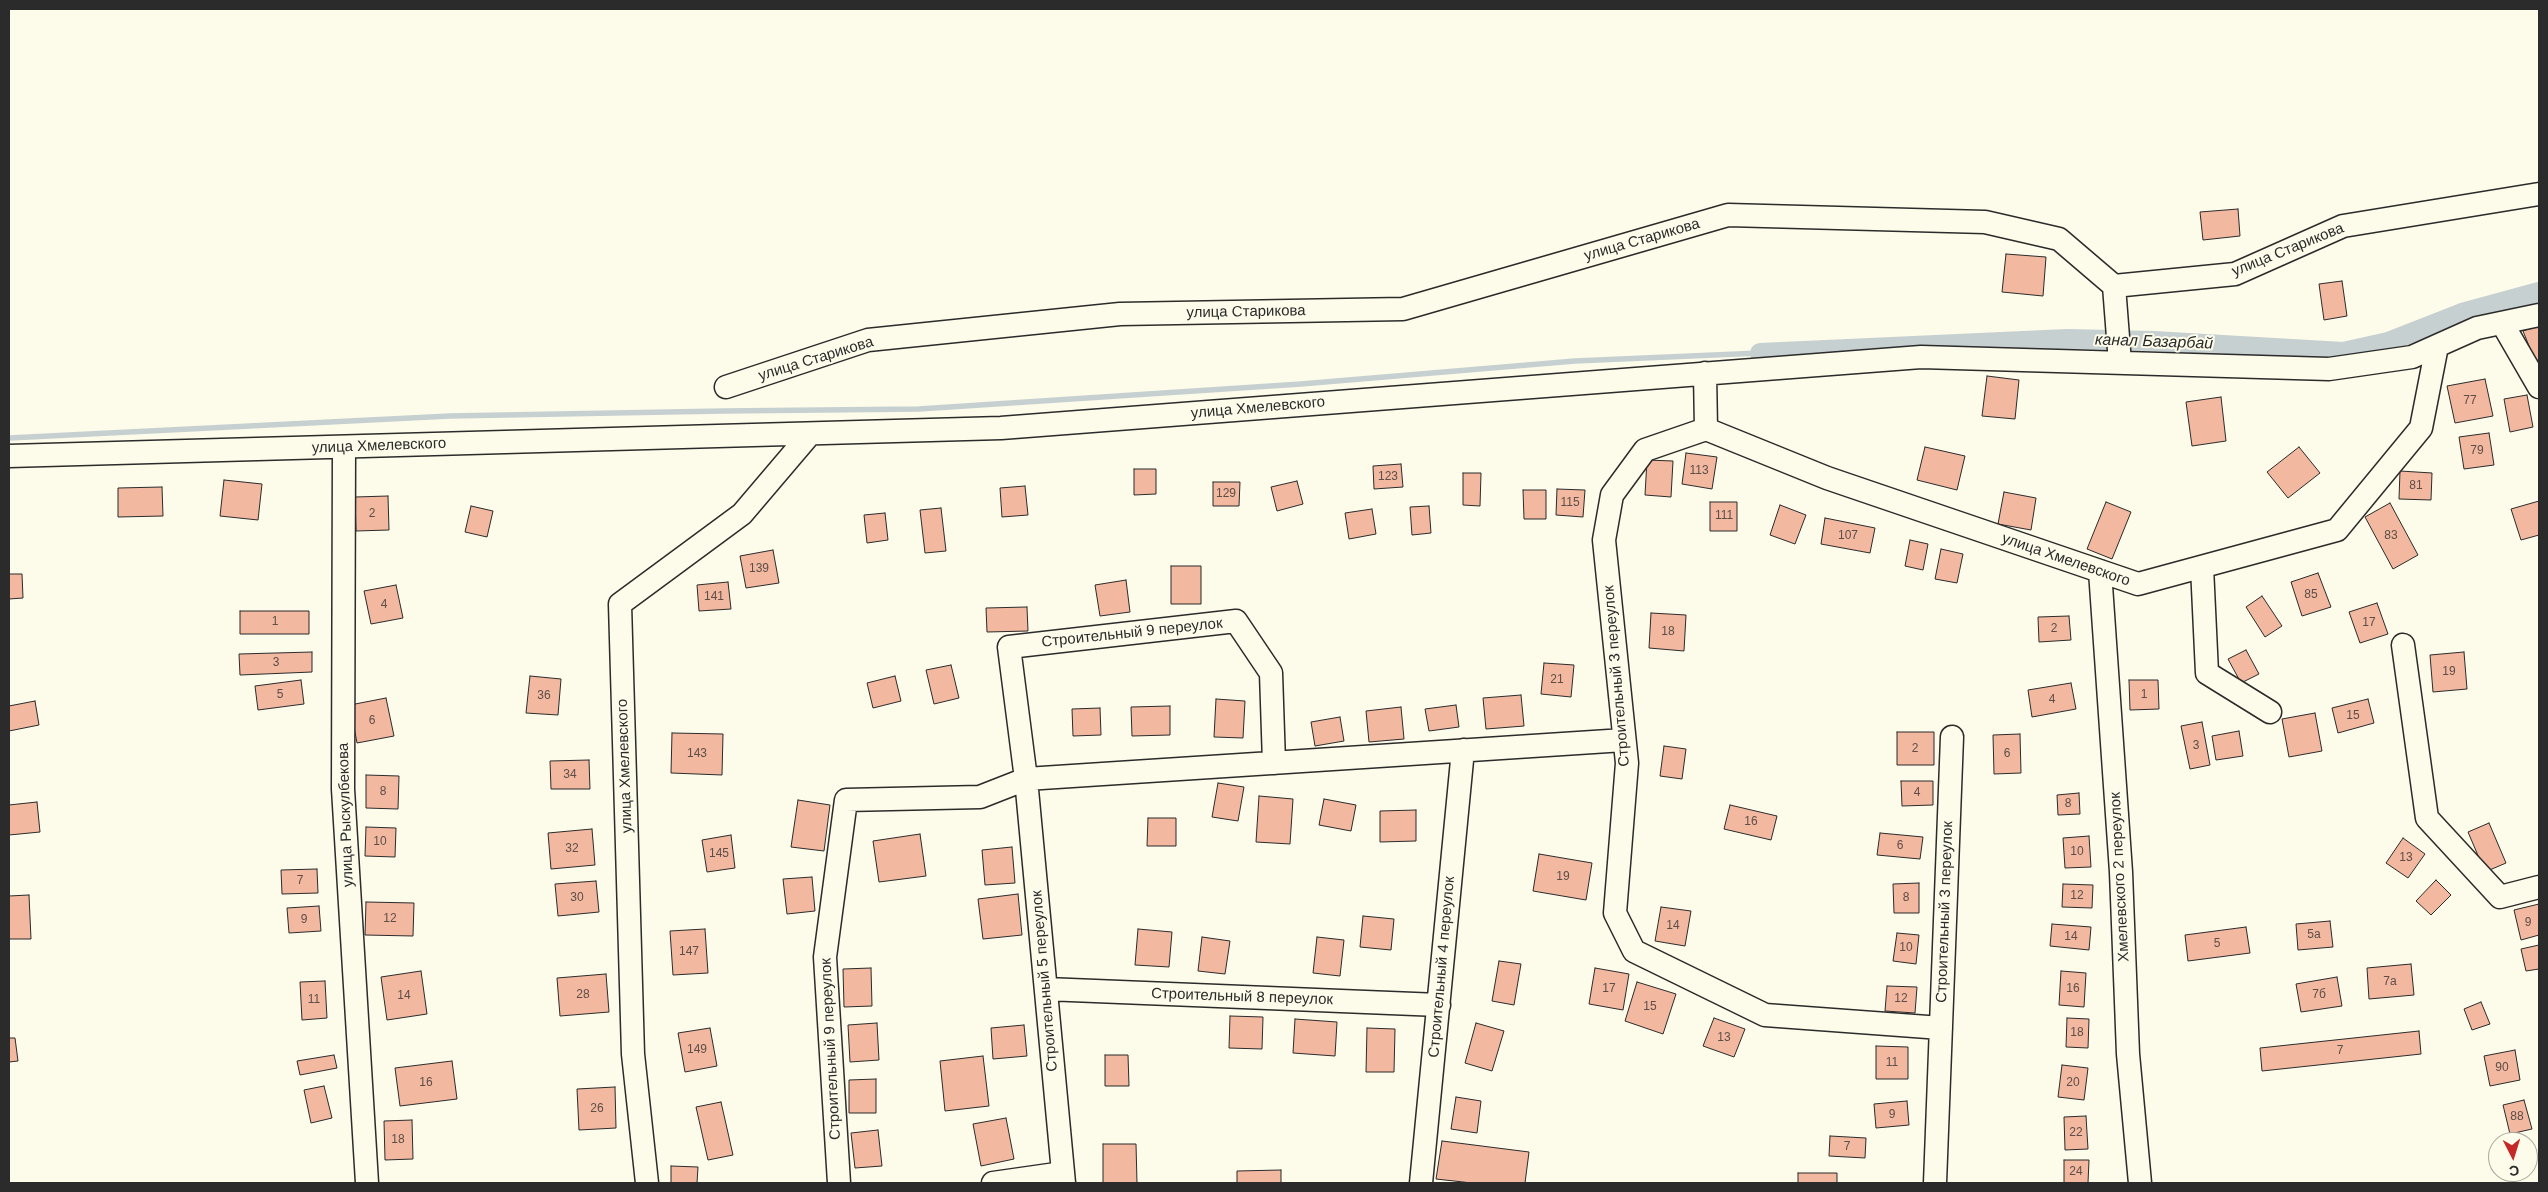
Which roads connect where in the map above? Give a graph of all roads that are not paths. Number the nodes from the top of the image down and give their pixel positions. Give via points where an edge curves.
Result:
1 (2539, 194) edge
2 (2114, 292) junction
3 (2539, 315) edge
4 (2502, 323) junction
5 (2437, 346) junction
6 (2120, 362) junction
7 (1705, 373) junction
8 (726, 387) dead end
9 (2539, 387) edge
10 (1706, 428) junction
11 (810, 434) junction
12 (344, 447) junction
13 (9, 456) edge
14 (2202, 567) junction
15 (2100, 571) junction
16 (2403, 645) dead end
17 (2270, 712) dead end
18 (1952, 737) dead end
19 (1624, 740) junction
20 (1463, 750) junction
21 (1274, 763) junction
22 (1026, 779) junction
23 (2539, 887) edge
24 (1046, 989) junction
25 (1439, 1005) junction
26 (1941, 1028) junction
27 (1064, 1178) edge
28 (368, 1183) edge
29 (647, 1183) edge
30 (839, 1183) edge
31 (992, 1183) edge
32 (1421, 1183) edge
33 (1935, 1183) edge
34 (2140, 1183) edge

1 - 2 street, улица Старикова via 2343,226 2235,274
2 - 6 street
2 - 8 street, улица Старикова via 2059,239 1985,222 1728,215 1403,308 1120,314 868,340
3 - 4 street, улица Хмелевского
4 - 5 street, улица Хмелевского via 2477,328
4 - 9 street
5 - 6 street, улица Хмелевского via 2412,357 2329,368
5 - 14 street, улица Хмелевского via 2421,428 2337,530
6 - 7 street, улица Хмелевского via 1922,357
7 - 10 street
7 - 11 street, улица Хмелевского via 1001,428
10 - 15 street, улица Хмелевского via 1827,478
10 - 19 street, Строительный 3 переулок via 1644,450 1612,495 1604,540
11 - 12 street, улица Хмелевского
11 - 29 street, улица Хмелевского via 742,514 620,604 633,1054
12 - 13 street, улица Хмелевского
12 - 28 street, улица Рыскулбекова via 343,789
14 - 15 street, улица Хмелевского via 2138,584
14 - 17 street via 2207,673
15 - 34 street, Хмелевского 2 переулок via 2121,872 2128,1054
16 - 23 street via 2427,818 2500,897
18 - 26 street, Строительный 3 переулок
19 - 20 street, Строительный 9 переулок
19 - 26 street, Строительный 3 переулок via 1627,763 1615,913 1634,951 1765,1016
20 - 21 street, Строительный 9 переулок
20 - 25 street, Строительный 4 переулок
21 - 22 street, Строительный 9 переулок
21 - 22 street, Строительный 9 переулок via 1271,673 1236,621 1010,647
22 - 24 street, Строительный 5 переулок
22 - 30 street, Строительный 9 переулок via 980,797 846,800 825,957
24 - 25 street, Строительный 8 переулок
24 - 27 street, Строительный 5 переулок
25 - 32 street, Строительный 4 переулок
26 - 33 street, Строительный 3 переулок
27 - 31 street

